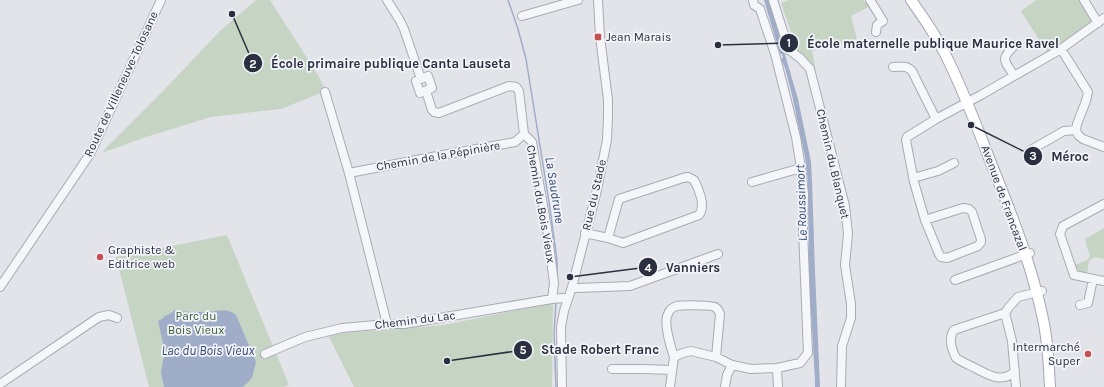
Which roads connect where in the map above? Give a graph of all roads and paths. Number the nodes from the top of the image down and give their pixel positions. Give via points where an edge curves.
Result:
1 (161, 0) edge
2 (387, 0) edge
3 (578, 0) edge
4 (598, 0) edge
5 (753, 0) edge
6 (773, 0) edge
7 (870, 0) edge
8 (914, 0) edge
9 (1084, 0) edge
10 (522, 16) dead end
11 (1101, 20) edge
12 (876, 32) dead end
13 (1015, 45) dead end
14 (1061, 49) junction
15 (789, 50) junction
16 (775, 54) junction
17 (892, 67) dead end
18 (1014, 76) junction
19 (325, 92) dead end
20 (970, 101) junction
21 (936, 119) junction
22 (1076, 130) junction
23 (524, 134) junction
24 (1104, 147) edge
25 (1029, 151) dead end
26 (954, 163) dead end
27 (801, 168) junction
28 (349, 174) junction
29 (913, 178) junction
30 (752, 182) dead end
31 (1104, 204) edge
32 (925, 220) junction
33 (585, 233) junction
34 (608, 238) junction
35 (718, 254) dead end
36 (1027, 254) junction
37 (954, 280) dead end
38 (1093, 280) junction
39 (1104, 281) edge
40 (572, 286) junction
41 (0, 287) edge
42 (1039, 292) junction
43 (559, 299) junction
44 (1080, 305) dead end
45 (1005, 313) junction
46 (117, 318) dead end
47 (387, 324) junction
48 (265, 354) dead end
49 (674, 357) junction
50 (716, 357) junction
51 (732, 365) junction
52 (777, 368) junction
53 (612, 369) dead end
54 (672, 370) junction
55 (1015, 371) junction
56 (0, 386) edge
57 (562, 387) edge
58 (670, 387) edge
59 (725, 387) edge
60 (778, 387) edge
61 (841, 387) edge
62 (1016, 387) edge
63 (1050, 387) edge
64 (1056, 387) edge

1 - 41 street, Route de Villeneuve-Tolosane via 90,154
2 - 23 street via 404,29 420,77 416,81 420,93 426,91 434,112 459,106 509,86 516,87 519,91
3 - 10 street
4 - 33 street, Rue du Stade via 608,100 607,140
5 - 16 street via 754,5 760,9
6 - 15 street
7 - 12 street via 883,21 877,25
8 - 20 main road, Avenue de Francazal
9 - 11 street
11 - 14 street
13 - 18 street via 1006,54 1005,60
14 - 18 street
14 - 22 street via 1088,92
15 - 16 street
15 - 61 street, Chemin du Blanquet via 810,68 845,206 848,234 845,265 851,304 842,346
16 - 27 street via 796,137
17 - 21 street via 910,68
18 - 20 street
19 - 28 street
20 - 21 street
20 - 36 main road, Avenue de Francazal
21 - 29 street via 907,137
22 - 24 street via 1083,139
22 - 25 street via 1064,131
23 - 28 street, Chemin de la Pépinière via 515,142
23 - 43 street, Chemin du Bois Vieux via 532,142 554,283
26 - 29 street via 938,171
27 - 30 street
27 - 52 street via 809,350 800,363
28 - 47 street
29 - 32 street
31 - 38 street via 1063,226 1060,234 1074,275
32 - 32 street via 964,208 969,209 981,242 978,246 946,258 941,257
33 - 34 street
33 - 40 street, Rue du Stade
34 - 34 street via 619,199 683,178 694,180 702,203 699,215 623,243
35 - 40 street via 630,286
36 - 37 street
36 - 42 main road, Avenue de Francazal
38 - 39 street
38 - 44 street via 1088,304
40 - 43 street, Rue du Stade
42 - 45 street via 1018,297
42 - 63 main road, Avenue de Francazal via 1049,360
42 - 64 main road, Avenue de Francazal via 1050,329
43 - 47 street, Chemin du Lac via 404,324
43 - 57 street, Rue du Stade via 562,318
45 - 55 street via 1012,341
45 - 55 street via 954,330 950,339 956,358 985,373 1003,378
46 - 56 street via 99,317
47 - 48 street, Chemin du Lac via 342,328 305,337
49 - 50 street via 691,352
49 - 50 street via 668,334 668,312 677,306 713,306 720,314
49 - 54 street
50 - 51 street
51 - 52 street via 751,369
51 - 59 street
52 - 60 street
53 - 54 street
54 - 58 street
55 - 62 street

